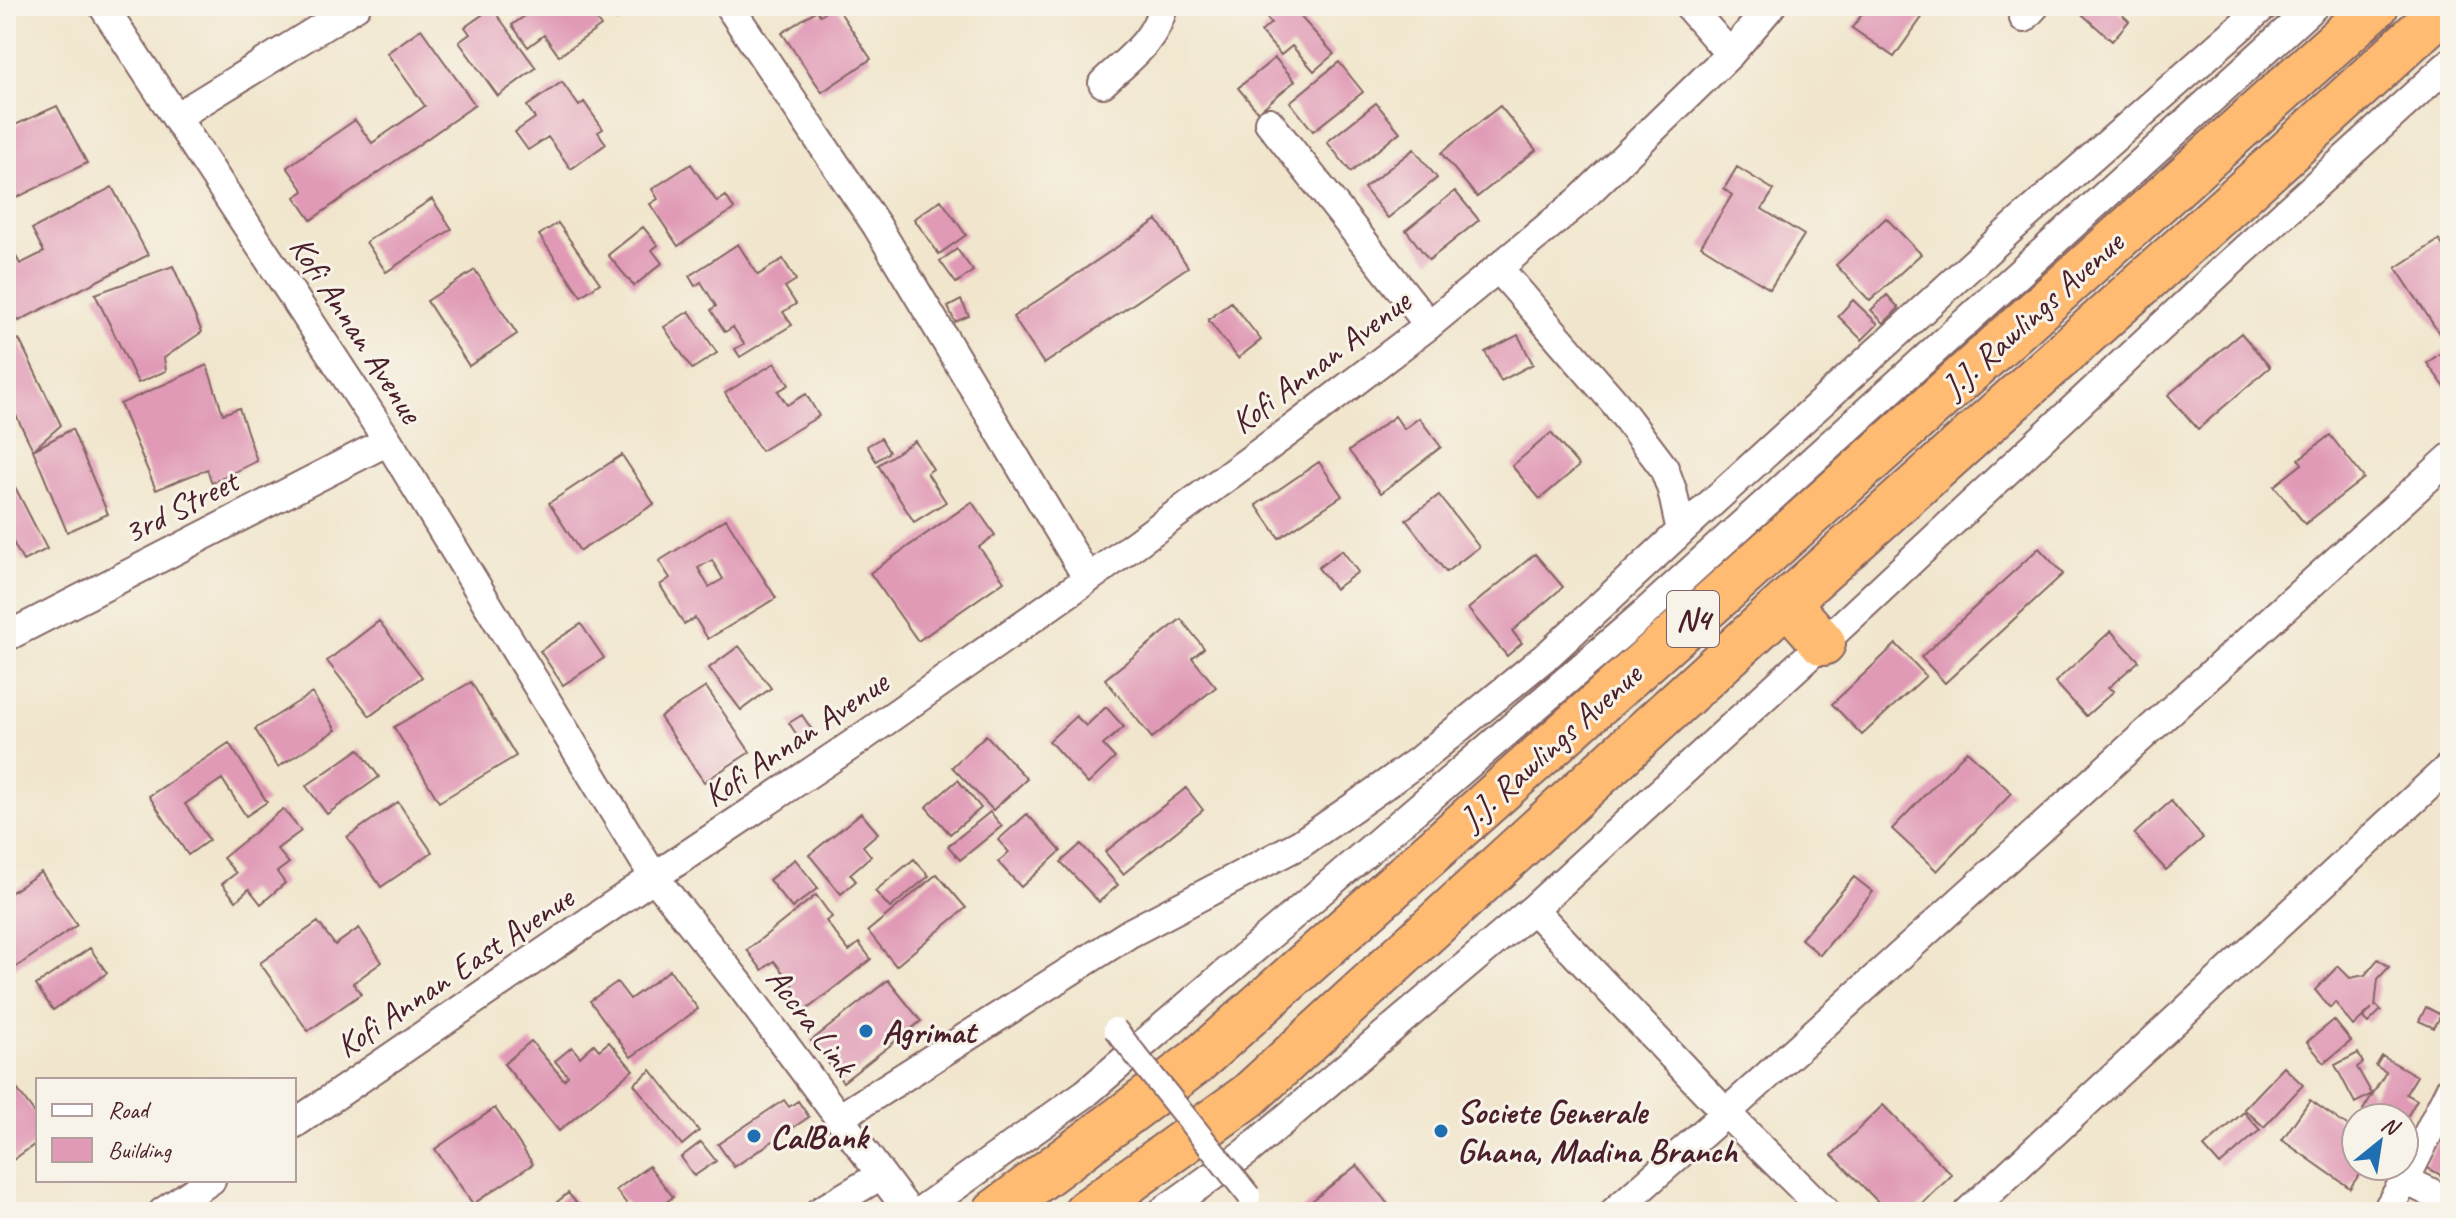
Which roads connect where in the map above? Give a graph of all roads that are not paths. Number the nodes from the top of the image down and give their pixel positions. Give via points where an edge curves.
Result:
1 (103, 6) edge
2 (356, 6) edge
3 (729, 6) edge
4 (1163, 6) edge
5 (1688, 6) edge
6 (1771, 6) edge
7 (2264, 6) edge
8 (2314, 6) edge
9 (2376, 6) edge
10 (2447, 6) edge
11 (1730, 54) junction
12 (2450, 63) edge
13 (1103, 83) dead end
14 (176, 117) junction
15 (1269, 122) dead end
16 (1499, 269) junction
17 (1429, 325) junction
18 (388, 441) junction
19 (2450, 458) edge
20 (1714, 551) junction
21 (1088, 579) junction
22 (1787, 602) junction
23 (6, 637) edge
24 (1823, 643) junction
25 (2450, 766) edge
26 (654, 877) junction
27 (1533, 909) junction
28 (1115, 1029) dead end
29 (2450, 1089) edge
30 (1726, 1113) junction
31 (839, 1118) junction
32 (296, 1123) edge
33 (2420, 1150) edge
34 (881, 1175) junction
35 (208, 1182) edge
36 (2404, 1182) edge
37 (2409, 1182) edge
38 (1249, 1196) dead end
39 (2450, 1202) edge
40 (163, 1212) edge
41 (819, 1212) edge
42 (909, 1212) edge
43 (919, 1212) edge
44 (995, 1212) edge
45 (1086, 1212) edge
46 (1162, 1212) edge
47 (1614, 1212) edge
48 (1826, 1212) edge
49 (1968, 1212) edge
50 (2386, 1212) edge

1 - 14 street, Kofi Annan Avenue
2 - 14 street
3 - 21 street via 877,226
4 - 13 street via 1143,48
5 - 11 street
6 - 11 street, Kofi Annan Avenue
7 - 20 street via 2011,229
8 - 20 street
9 - 20 highway, J.J. Rawlings Avenue / N4
10 - 22 highway, J.J. Rawlings Avenue / N4
11 - 16 street, Kofi Annan Avenue via 1580,200
12 - 24 street
14 - 18 street, Kofi Annan Avenue
15 - 17 street
16 - 17 street, Kofi Annan Avenue
16 - 20 street via 1615,403 1664,468 1672,490
17 - 21 street, Kofi Annan Avenue
18 - 23 street, 3rd Street
18 - 26 street, Kofi Annan Avenue
19 - 30 street
20 - 31 street via 1550,653 1417,762 1300,844 1130,933
20 - 43 street via 1086,1093
20 - 44 highway, J.J. Rawlings Avenue / N4 via 1196,1062
21 - 26 street, Kofi Annan Avenue
22 - 24 highway
22 - 45 highway, J.J. Rawlings Avenue / N4 via 1248,1096
24 - 27 street
25 - 49 street
26 - 31 street, Accra Link
26 - 32 street, Kofi Annan East Avenue
27 - 30 street
27 - 46 street via 1245,1153
28 - 38 street, bridge
29 - 33 street
30 - 47 street
30 - 48 street
31 - 34 street, Accra Link
34 - 41 street
34 - 42 street, Accra Link
35 - 40 street
36 - 50 street
37 - 39 street

